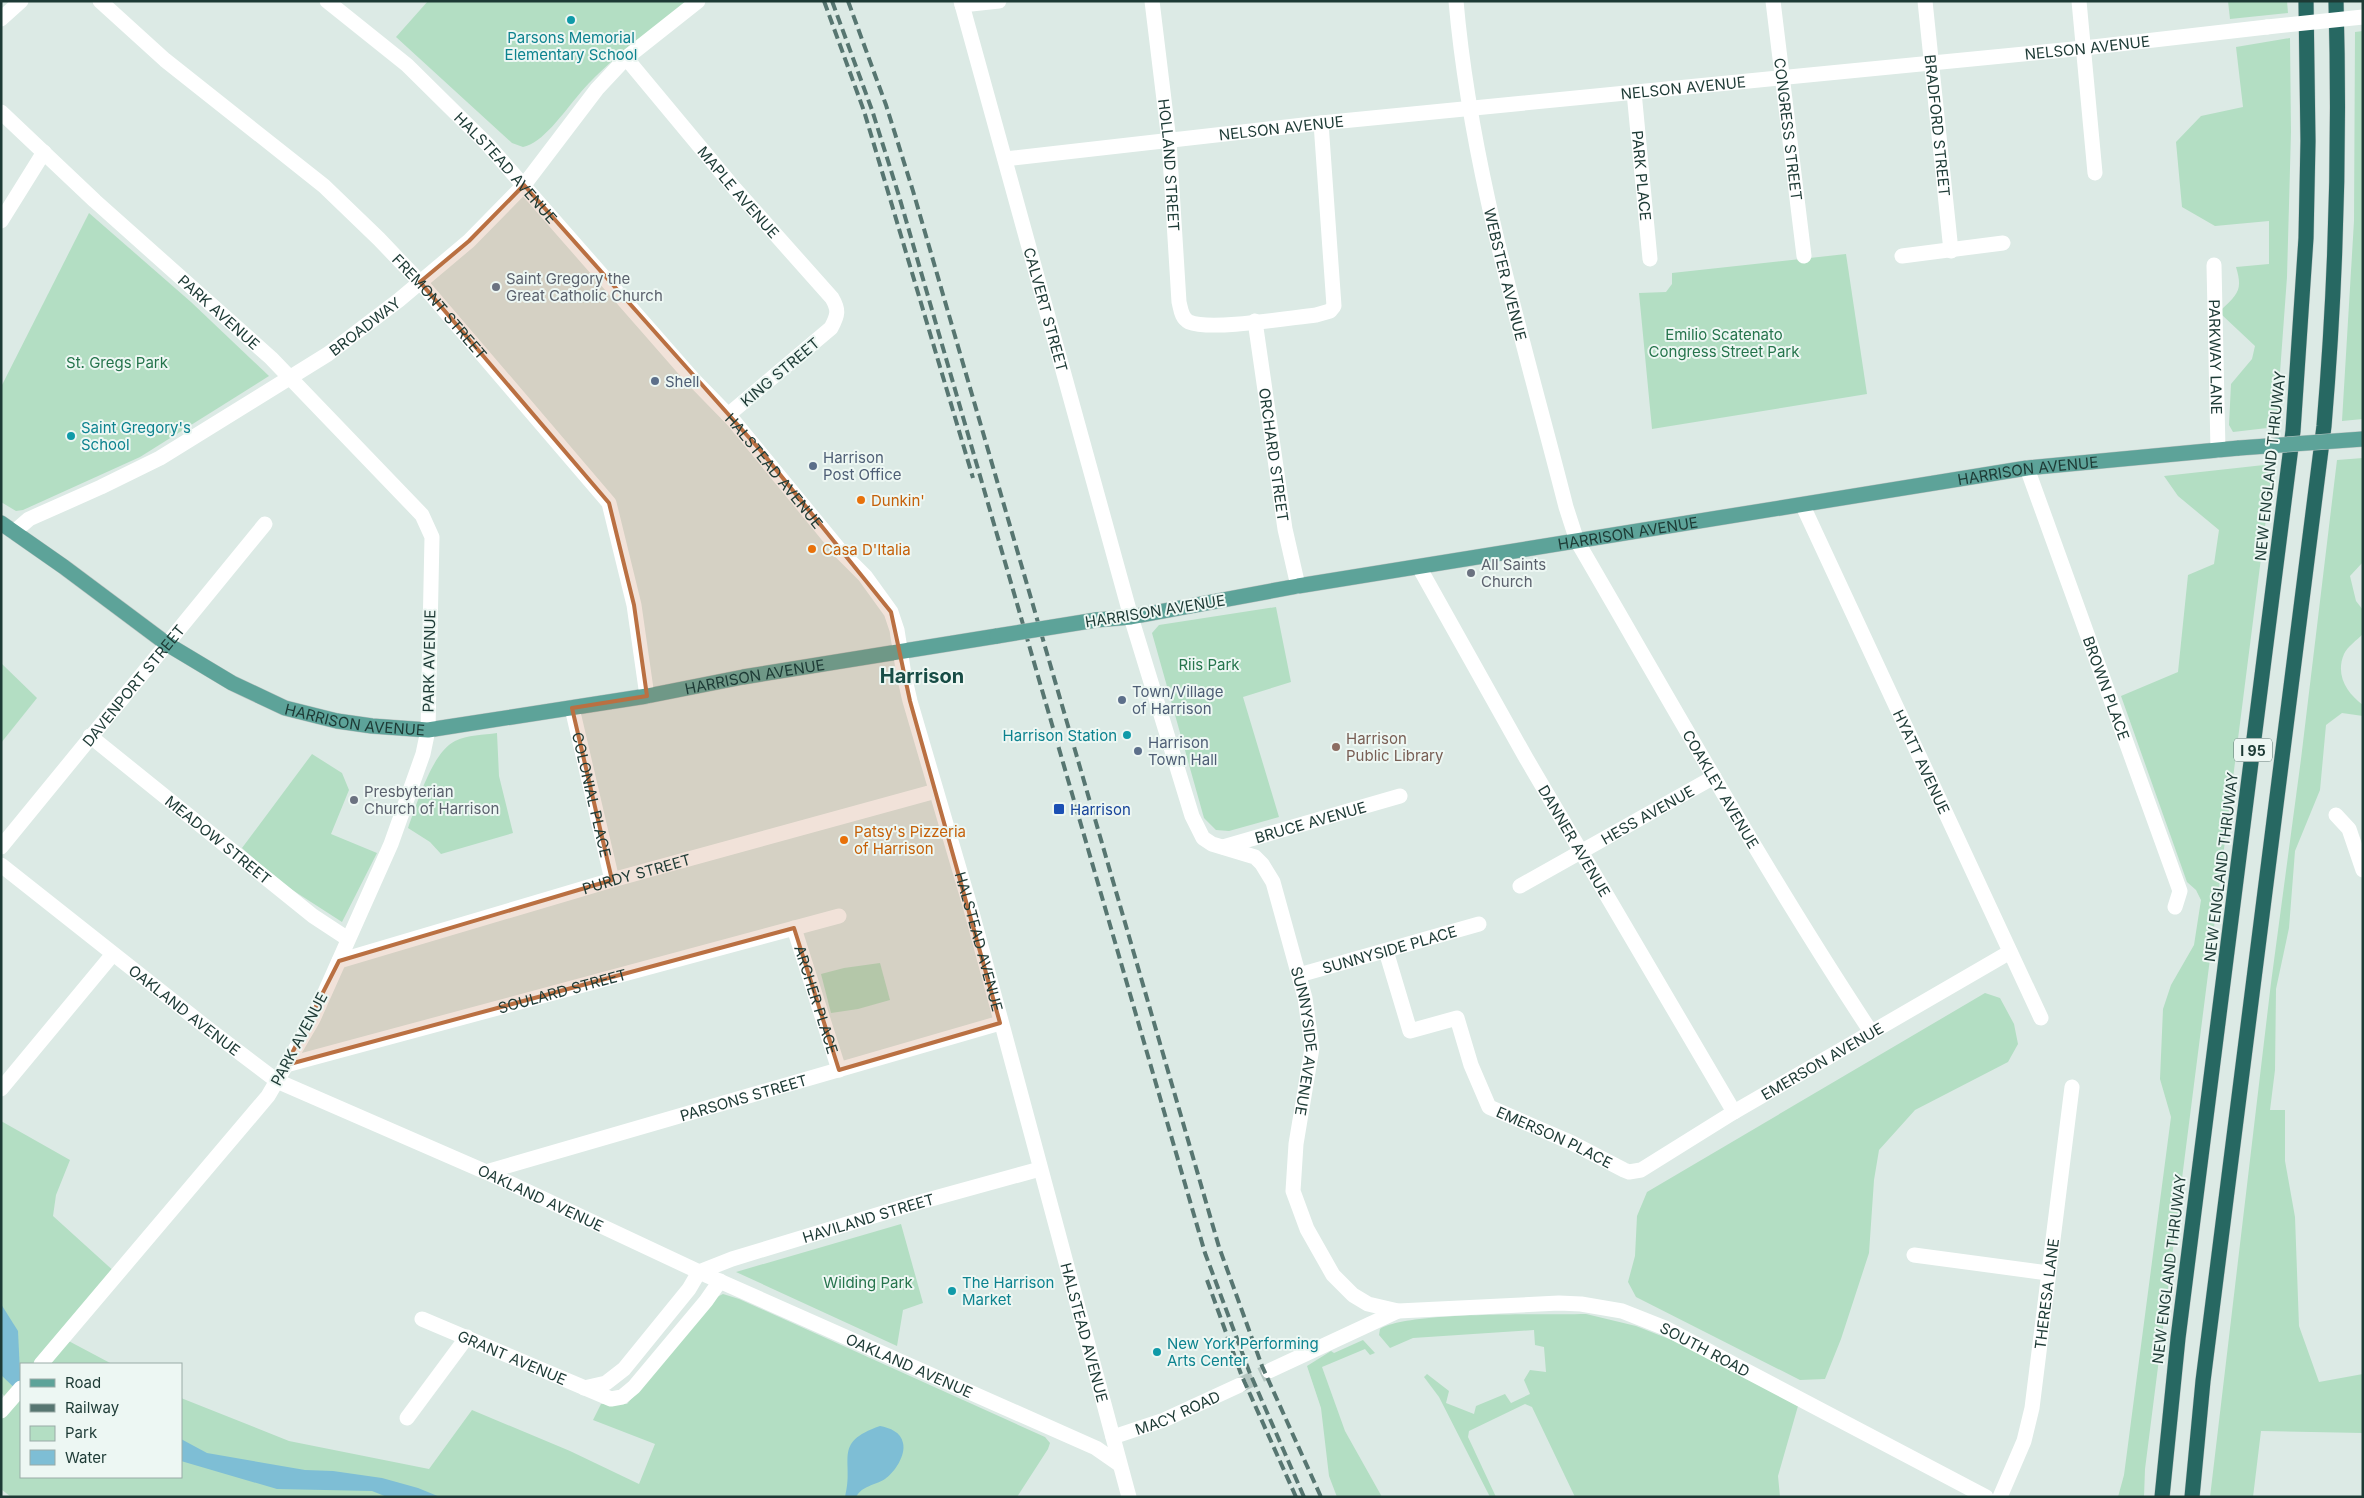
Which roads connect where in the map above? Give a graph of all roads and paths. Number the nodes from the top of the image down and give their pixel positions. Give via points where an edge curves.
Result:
1 (20, 1) edge
2 (100, 1) edge
3 (698, 1) edge
4 (999, 1) edge
5 (1152, 1) edge
6 (1456, 1) edge
7 (1773, 1) edge
8 (1925, 1) edge
9 (2079, 1) edge
10 (2306, 1) edge
11 (2336, 1) edge
12 (332, 3) edge
13 (962, 3) edge
14 (2363, 17) edge
15 (1, 19) edge
16 (2084, 48) junction
17 (626, 58) junction
18 (1932, 62) junction
19 (1782, 77) junction
20 (1634, 92) junction
21 (1470, 108) junction
22 (1, 112) edge
23 (1320, 123) junction
24 (1169, 141) junction
25 (44, 152) junction
26 (1005, 159) junction
27 (2095, 173) dead end
28 (524, 185) junction
29 (1, 221) edge
30 (2003, 243) dead end
31 (1951, 250) junction
32 (1804, 256) dead end
33 (1902, 256) dead end
34 (1650, 259) dead end
35 (2214, 265) dead end
36 (420, 282) junction
37 (1255, 321) junction
38 (831, 328) joint
39 (291, 378) junction
40 (728, 416) junction
41 (2363, 439) edge
42 (2218, 450) junction
43 (2027, 468) junction
44 (1803, 506) junction
45 (265, 524) dead end
46 (8, 527) edge
47 (1577, 541) junction
48 (1419, 567) junction
49 (1298, 586) junction
50 (1131, 617) junction
51 (167, 644) junction
52 (900, 651) junction
53 (647, 696) junction
54 (572, 708) junction
55 (428, 730) junction
56 (90, 736) junction
57 (1714, 777) junction
58 (936, 790) junction
59 (1400, 796) dead end
60 (2336, 815) dead end
61 (1, 847) edge
62 (1221, 848) junction
63 (1582, 850) junction
64 (1, 865) edge
65 (2363, 870) edge
66 (612, 880) junction
67 (1520, 886) dead end
68 (2175, 907) dead end
69 (839, 916) dead end
70 (1479, 924) dead end
71 (794, 928) junction
72 (348, 939) junction
73 (1386, 951) junction
74 (2010, 952) junction
75 (113, 954) junction
76 (339, 961) junction
77 (1299, 975) junction
78 (2041, 1018) dead end
79 (1000, 1023) junction
80 (1871, 1032) junction
81 (286, 1065) junction
82 (839, 1070) junction
83 (277, 1081) junction
84 (2072, 1087) dead end
85 (1, 1089) edge
86 (1734, 1112) junction
87 (1040, 1169) junction
88 (486, 1172) junction
89 (1634, 1172) joint
90 (1914, 1255) dead end
91 (699, 1272) junction
92 (2048, 1273) junction
93 (720, 1282) junction
94 (1398, 1311) junction
95 (422, 1318) dead end
96 (467, 1337) junction
97 (42, 1363) edge
98 (1269, 1371) tunnel mouth
99 (1240, 1385) tunnel mouth
100 (584, 1388) junction
101 (18, 1391) edge
102 (1, 1411) edge
103 (407, 1418) dead end
104 (1113, 1437) junction
105 (1120, 1464) junction
106 (1129, 1497) edge
107 (1986, 1497) edge
108 (2000, 1497) edge
109 (2162, 1497) edge
110 (2192, 1497) edge

1 - 15 street
2 - 36 street, FREMONT STREET via 165,60 324,186
3 - 17 street, BROADWAY
4 - 13 street
5 - 24 street, HOLLAND STREET
6 - 21 street, WEBSTER AVENUE
7 - 19 street, CONGRESS STREET
8 - 18 street, BRADFORD STREET
9 - 16 street
10 - 109 highway, NEW ENGLAND THRUWAY / I 95 via 2307,208 2294,421 2178,1338
11 - 110 highway, I 95 via 2337,198 2324,426 2200,1400
12 - 28 street, HALSTEAD AVENUE via 407,65
13 - 26 street, CALVERT STREET
14 - 16 street, NELSON AVENUE, bridge
16 - 18 street, NELSON AVENUE
16 - 27 street
17 - 28 street, BROADWAY via 597,89
17 - 38 street, MAPLE AVENUE via 735,190 832,298 838,308
18 - 19 street, NELSON AVENUE
18 - 31 street, BRADFORD STREET
19 - 20 street, NELSON AVENUE
19 - 32 street, CONGRESS STREET
20 - 21 street, NELSON AVENUE
20 - 34 street, PARK PLACE
21 - 23 street, NELSON AVENUE
21 - 47 street, WEBSTER AVENUE via 1497,237
22 - 25 street, PARK AVENUE
23 - 24 street, NELSON AVENUE
23 - 37 street via 1334,306 1330,311
24 - 26 street, NELSON AVENUE
24 - 37 street, HOLLAND STREET via 1179,302 1183,316 1207,326
25 - 29 street
25 - 39 street, PARK AVENUE
26 - 50 street, CALVERT STREET
28 - 36 street, BROADWAY via 469,241
28 - 40 street, HALSTEAD AVENUE
30 - 31 street
31 - 33 street
35 - 42 street, PARKWAY LANE
36 - 39 street, BROADWAY via 328,354
36 - 53 street, FREMONT STREET via 608,503 634,606
37 - 49 street, ORCHARD STREET via 1285,529
38 - 40 street, KING STREET
39 - 46 street, BROADWAY via 160,458 101,488
39 - 55 street, PARK AVENUE via 429,526 432,537
40 - 52 street, HALSTEAD AVENUE via 865,576 891,612
41 - 42 main road, HARRISON AVENUE, bridge
42 - 43 main road, HARRISON AVENUE
43 - 44 main road, HARRISON AVENUE
43 - 68 street, BROWN PLACE via 2180,891
44 - 47 main road, HARRISON AVENUE
44 - 74 street, HYATT AVENUE
45 - 51 street, DAVENPORT STREET
46 - 51 main road, HARRISON AVENUE
47 - 48 main road, HARRISON AVENUE
47 - 57 street, COAKLEY AVENUE
48 - 49 main road, HARRISON AVENUE
48 - 63 street, DANNER AVENUE via 1526,758
49 - 50 main road, HARRISON AVENUE
50 - 52 main road, HARRISON AVENUE, bridge
50 - 62 street, CALVERT STREET via 1192,816 1203,838
51 - 55 main road, HARRISON AVENUE via 232,683 285,708 337,721
51 - 56 street, DAVENPORT STREET
52 - 53 main road, HARRISON AVENUE
52 - 58 street, HALSTEAD AVENUE
53 - 54 main road, HARRISON AVENUE
54 - 55 main road, HARRISON AVENUE
54 - 66 street, COLONIAL PLACE
55 - 72 street, PARK AVENUE via 423,754 391,844
56 - 61 street, DAVENPORT STREET
56 - 72 street, MEADOW STREET via 313,916
57 - 63 street, HESS AVENUE
57 - 80 street, COAKLEY AVENUE
58 - 66 street, PURDY STREET
58 - 79 street, HALSTEAD AVENUE
59 - 62 street, BRUCE AVENUE
60 - 65 street via 2349,829
62 - 77 street, SUNNYSIDE AVENUE via 1255,857 1268,872
63 - 67 street, HESS AVENUE
63 - 86 street, DANNER AVENUE
64 - 75 street, OAKLAND AVENUE
66 - 76 street, PURDY STREET
69 - 71 street, SOULARD STREET
70 - 73 street, SUNNYSIDE PLACE
71 - 81 street, SOULARD STREET
71 - 82 street, ARCHER PLACE
72 - 76 street, PARK AVENUE
73 - 77 street, SUNNYSIDE PLACE
73 - 89 street, EMERSON PLACE via 1410,1030 1456,1018 1489,1107
74 - 78 street, HYATT AVENUE
74 - 80 street, EMERSON AVENUE
75 - 83 street, OAKLAND AVENUE
75 - 85 street
76 - 81 street, PARK AVENUE via 313,1019
77 - 94 street, SUNNYSIDE AVENUE via 1312,1048 1296,1144 1293,1191 1316,1246 1343,1287 1368,1304
79 - 82 street, PARSONS STREET
79 - 87 street, HALSTEAD AVENUE
80 - 86 street, EMERSON AVENUE
81 - 83 street, PARK AVENUE
82 - 88 street, PARSONS STREET
83 - 88 street, OAKLAND AVENUE
83 - 97 street, PARK AVENUE via 268,1096
84 - 92 street, THERESA LANE
86 - 89 street, EMERSON AVENUE
87 - 91 street, HAVILAND STREET via 913,1204
87 - 104 street, HALSTEAD AVENUE
88 - 91 street, OAKLAND AVENUE
90 - 92 street
91 - 93 street, OAKLAND AVENUE
91 - 100 street via 624,1369 606,1383
92 - 108 street, THERESA LANE via 2028,1426
93 - 100 street, GRANT AVENUE via 622,1397 611,1399
93 - 105 street, OAKLAND AVENUE via 1096,1448
94 - 98 street
94 - 107 street, SOUTH ROAD via 1559,1303 1622,1311 1692,1341
95 - 96 street, GRANT AVENUE
96 - 100 street, GRANT AVENUE
96 - 103 street
99 - 104 street, MACY ROAD via 1164,1420
101 - 102 street
104 - 105 street, HALSTEAD AVENUE
105 - 106 street, HALSTEAD AVENUE

